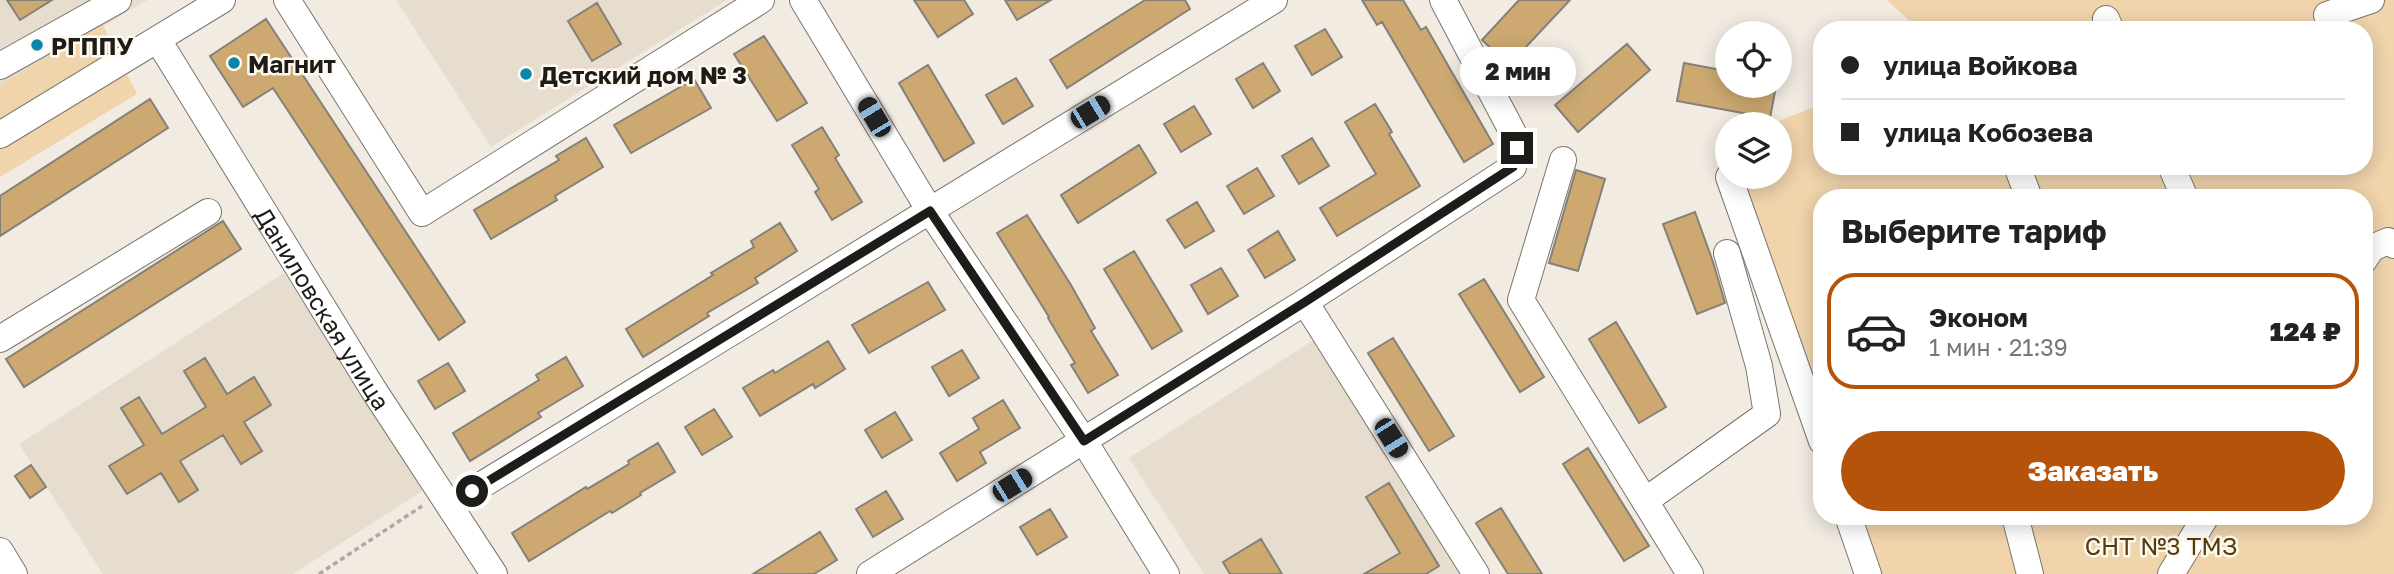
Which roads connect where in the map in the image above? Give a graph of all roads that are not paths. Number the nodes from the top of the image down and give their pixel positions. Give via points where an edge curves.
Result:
1 (118, 0) edge
2 (222, 0) edge
3 (287, 0) edge
4 (761, 0) edge
5 (803, 0) edge
6 (1274, 0) edge
7 (1443, 0) edge
8 (2371, 0) edge
9 (2327, 15) dead end
10 (158, 40) junction
11 (0, 66) edge
12 (0, 135) edge
13 (1563, 160) dead end
14 (1733, 189) edge
15 (930, 211) junction
16 (208, 212) dead end
17 (2394, 245) edge
18 (2373, 248) edge
19 (1727, 253) dead end
20 (1305, 302) junction
21 (0, 339) edge
22 (1813, 415) edge
23 (1084, 441) junction
24 (446, 500) junction
25 (1645, 501) junction
26 (1851, 525) edge
27 (2017, 525) edge
28 (2201, 525) edge
29 (0, 551) edge
30 (14, 574) edge
31 (494, 574) edge
32 (870, 574) edge
33 (1166, 574) edge
34 (1476, 574) edge
35 (1690, 574) edge
36 (1868, 574) edge
37 (2030, 574) edge
38 (2171, 574) edge

1 - 11 street
2 - 10 street
3 - 4 street via 422,214
5 - 15 street
6 - 15 street
7 - 20 street via 1512,131 1517,148 1513,167
8 - 9 street
10 - 12 street
10 - 24 street, Даниловская улица
13 - 25 street via 1521,300
14 - 22 street
15 - 23 street
15 - 24 street
16 - 21 street
17 - 18 street via 2388,241
19 - 25 street via 1759,366 1767,414
20 - 23 street
20 - 34 street
23 - 32 street
23 - 33 street
24 - 31 street, Даниловская улица
25 - 35 street
26 - 36 street
27 - 37 street
28 - 38 street
29 - 30 street

